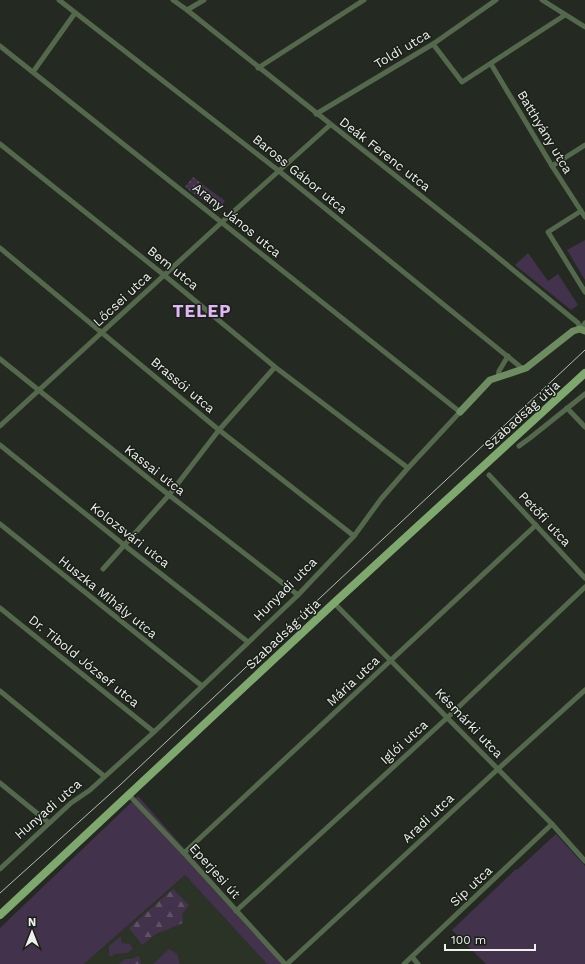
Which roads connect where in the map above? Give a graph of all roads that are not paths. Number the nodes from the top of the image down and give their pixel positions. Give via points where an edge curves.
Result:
1 (59, 0) edge
2 (173, 0) edge
3 (204, 0) edge
4 (364, 0) edge
5 (496, 0) edge
6 (542, 0) edge
7 (187, 10) junction
8 (76, 13) junction
9 (565, 15) junction
10 (585, 27) edge
11 (433, 44) junction
12 (0, 46) edge
13 (491, 64) junction
14 (258, 68) junction
15 (33, 72) junction
16 (316, 114) junction
17 (330, 125) junction
18 (0, 144) edge
19 (585, 145) edge
20 (552, 166) junction
21 (279, 171) junction
22 (582, 211) junction
23 (585, 217) edge
24 (222, 222) junction
25 (0, 248) edge
26 (164, 275) junction
27 (585, 292) edge
28 (585, 323) edge
29 (583, 330) edge
30 (102, 332) junction
31 (508, 356) junction
32 (0, 359) edge
33 (275, 367) junction
34 (523, 369) junction
35 (585, 373) edge
36 (498, 376) junction
37 (38, 391) junction
38 (585, 394) edge
39 (567, 408) junction
40 (460, 412) junction
41 (0, 426) edge
42 (585, 427) edge
43 (219, 430) junction
44 (0, 445) edge
45 (519, 446) dead end
46 (408, 468) junction
47 (489, 475) dead end
48 (169, 495) junction
49 (0, 524) edge
50 (536, 525) junction
51 (354, 536) junction
52 (124, 545) junction
53 (103, 569) dead end
54 (585, 578) edge
55 (585, 587) edge
56 (298, 595) junction
57 (334, 602) junction
58 (0, 608) edge
59 (248, 642) junction
60 (391, 660) junction
61 (202, 686) junction
62 (585, 690) edge
63 (0, 691) edge
64 (448, 717) junction
65 (154, 732) junction
66 (498, 769) junction
67 (104, 776) junction
68 (0, 783) edge
69 (128, 794) junction
70 (49, 823) junction
71 (552, 824) junction
72 (184, 853) junction
73 (585, 861) edge
74 (0, 869) edge
75 (236, 911) junction
76 (0, 915) edge
77 (412, 957) junction
78 (286, 964) edge
79 (404, 964) edge
80 (418, 964) edge

1 - 8 street, Baross Gábor utca
2 - 7 street, Deák Ferenc utca
3 - 7 street
4 - 14 street
5 - 11 street, Toldi utca
6 - 9 street
7 - 14 street, Deák Ferenc utca
8 - 15 street
8 - 21 street, Baross Gábor utca
9 - 10 street
9 - 13 street
11 - 13 street via 462,82
11 - 16 street, Toldi utca
12 - 15 street, Arany János utca
13 - 20 street, Batthyány utca
14 - 16 street, Deák Ferenc utca
15 - 24 street, Arany János utca
16 - 17 street, Deák Ferenc utca
17 - 21 street, Lőcsei utca
17 - 29 street, Deák Ferenc utca via 484,246
18 - 26 street, Bem utca
19 - 20 street
20 - 22 street, Batthyány utca
21 - 24 street, Lőcsei utca
21 - 31 street, Baross Gábor utca
22 - 23 street, Batthyány utca
22 - 27 street via 548,232
24 - 26 street, Lőcsei utca
24 - 40 street, Arany János utca
25 - 30 street, Brassói utca
26 - 30 street, Lőcsei utca
26 - 33 street, Bem utca
28 - 29 street
29 - 34 street, Hunyadi utca via 574,330
30 - 37 street, Lőcsei utca
30 - 43 street, Brassói utca
31 - 34 street, Baross Gábor utca
31 - 36 street
32 - 37 street, Kassai utca
33 - 43 street
33 - 46 street, Bem utca
34 - 36 street, Hunyadi utca
35 - 57 main road, Szabadság útja
36 - 40 street, Hunyadi utca via 490,380
37 - 41 street, Lőcsei utca
37 - 48 street, Kassai utca
38 - 39 street
39 - 42 street
39 - 45 street
40 - 46 street, Hunyadi utca
43 - 48 street
43 - 51 street, Brassói utca
44 - 52 street, Kolozsvári utca
46 - 51 street, Hunyadi utca
47 - 50 street, Petőfi utca
48 - 52 street
48 - 56 street, Kassai utca
49 - 61 street, Huszka Mihály utca
50 - 54 street, Petőfi utca
50 - 60 street, Mária utca
51 - 56 street, Hunyadi utca
52 - 53 street
52 - 59 street, Kolozsvári utca
55 - 64 street, Iglói utca
56 - 59 street, Hunyadi utca
57 - 60 street, Késmárki utca
57 - 69 main road, Szabadság útja
58 - 65 street, Dr. Tibold József utca
59 - 61 street, Hunyadi utca
60 - 64 street, Késmárki utca
60 - 72 street, Mária utca
61 - 65 street, Hunyadi utca
62 - 66 street, Aradi utca
63 - 67 street
64 - 66 street, Késmárki utca
64 - 75 street, Iglói utca
65 - 67 street, Hunyadi utca
66 - 71 street, Késmárki utca
66 - 78 street, Aradi utca
67 - 70 street, Hunyadi utca
68 - 70 street
69 - 72 street, Eperjesi út
69 - 76 main road, Szabadság útja
70 - 74 street, Hunyadi utca
71 - 73 street, Késmárki utca
71 - 77 street, Síp utca
72 - 75 street, Eperjesi út
75 - 78 street, Eperjesi út
77 - 79 street, Síp utca
77 - 80 street

